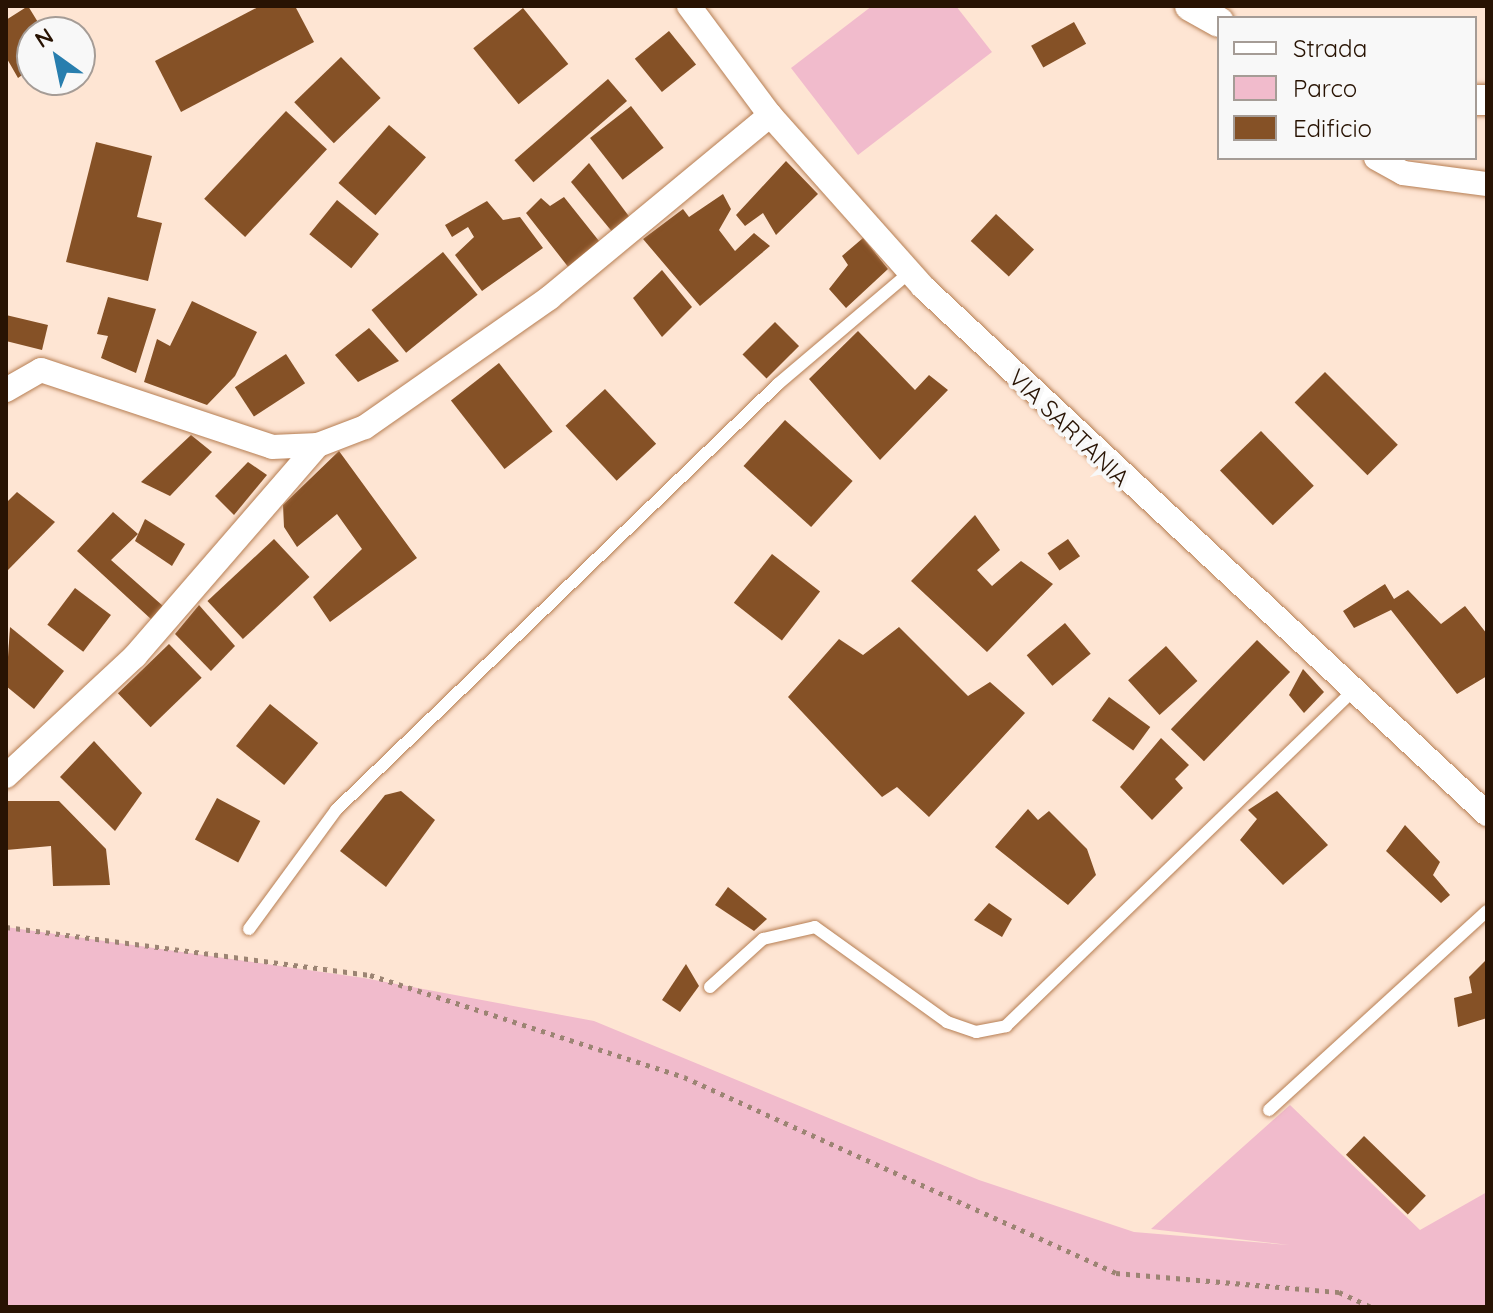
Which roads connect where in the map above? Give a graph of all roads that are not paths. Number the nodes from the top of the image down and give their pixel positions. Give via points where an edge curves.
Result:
1 (689, 6) edge
2 (1190, 6) edge
3 (1217, 21) edge
4 (770, 115) junction
5 (1380, 160) edge
6 (1487, 184) edge
7 (910, 272) junction
8 (6, 390) edge
9 (318, 445) junction
10 (1356, 688) junction
11 (6, 776) edge
12 (1487, 814) edge
13 (1487, 911) edge
14 (249, 929) dead end
15 (710, 987) dead end
16 (1269, 1110) dead end

1 - 4 street, VIA SARTANIA
2 - 3 street
4 - 7 street, VIA SARTANIA
4 - 9 street via 549,298 365,427
5 - 6 street via 1403,173
7 - 10 street, VIA SARTANIA via 1149,505
7 - 14 lane via 778,384 347,799
8 - 9 street via 41,370 272,447
9 - 11 street via 135,656
10 - 12 street, VIA SARTANIA
10 - 15 lane via 1006,1026 976,1032 947,1022 815,927 763,939
13 - 16 lane

